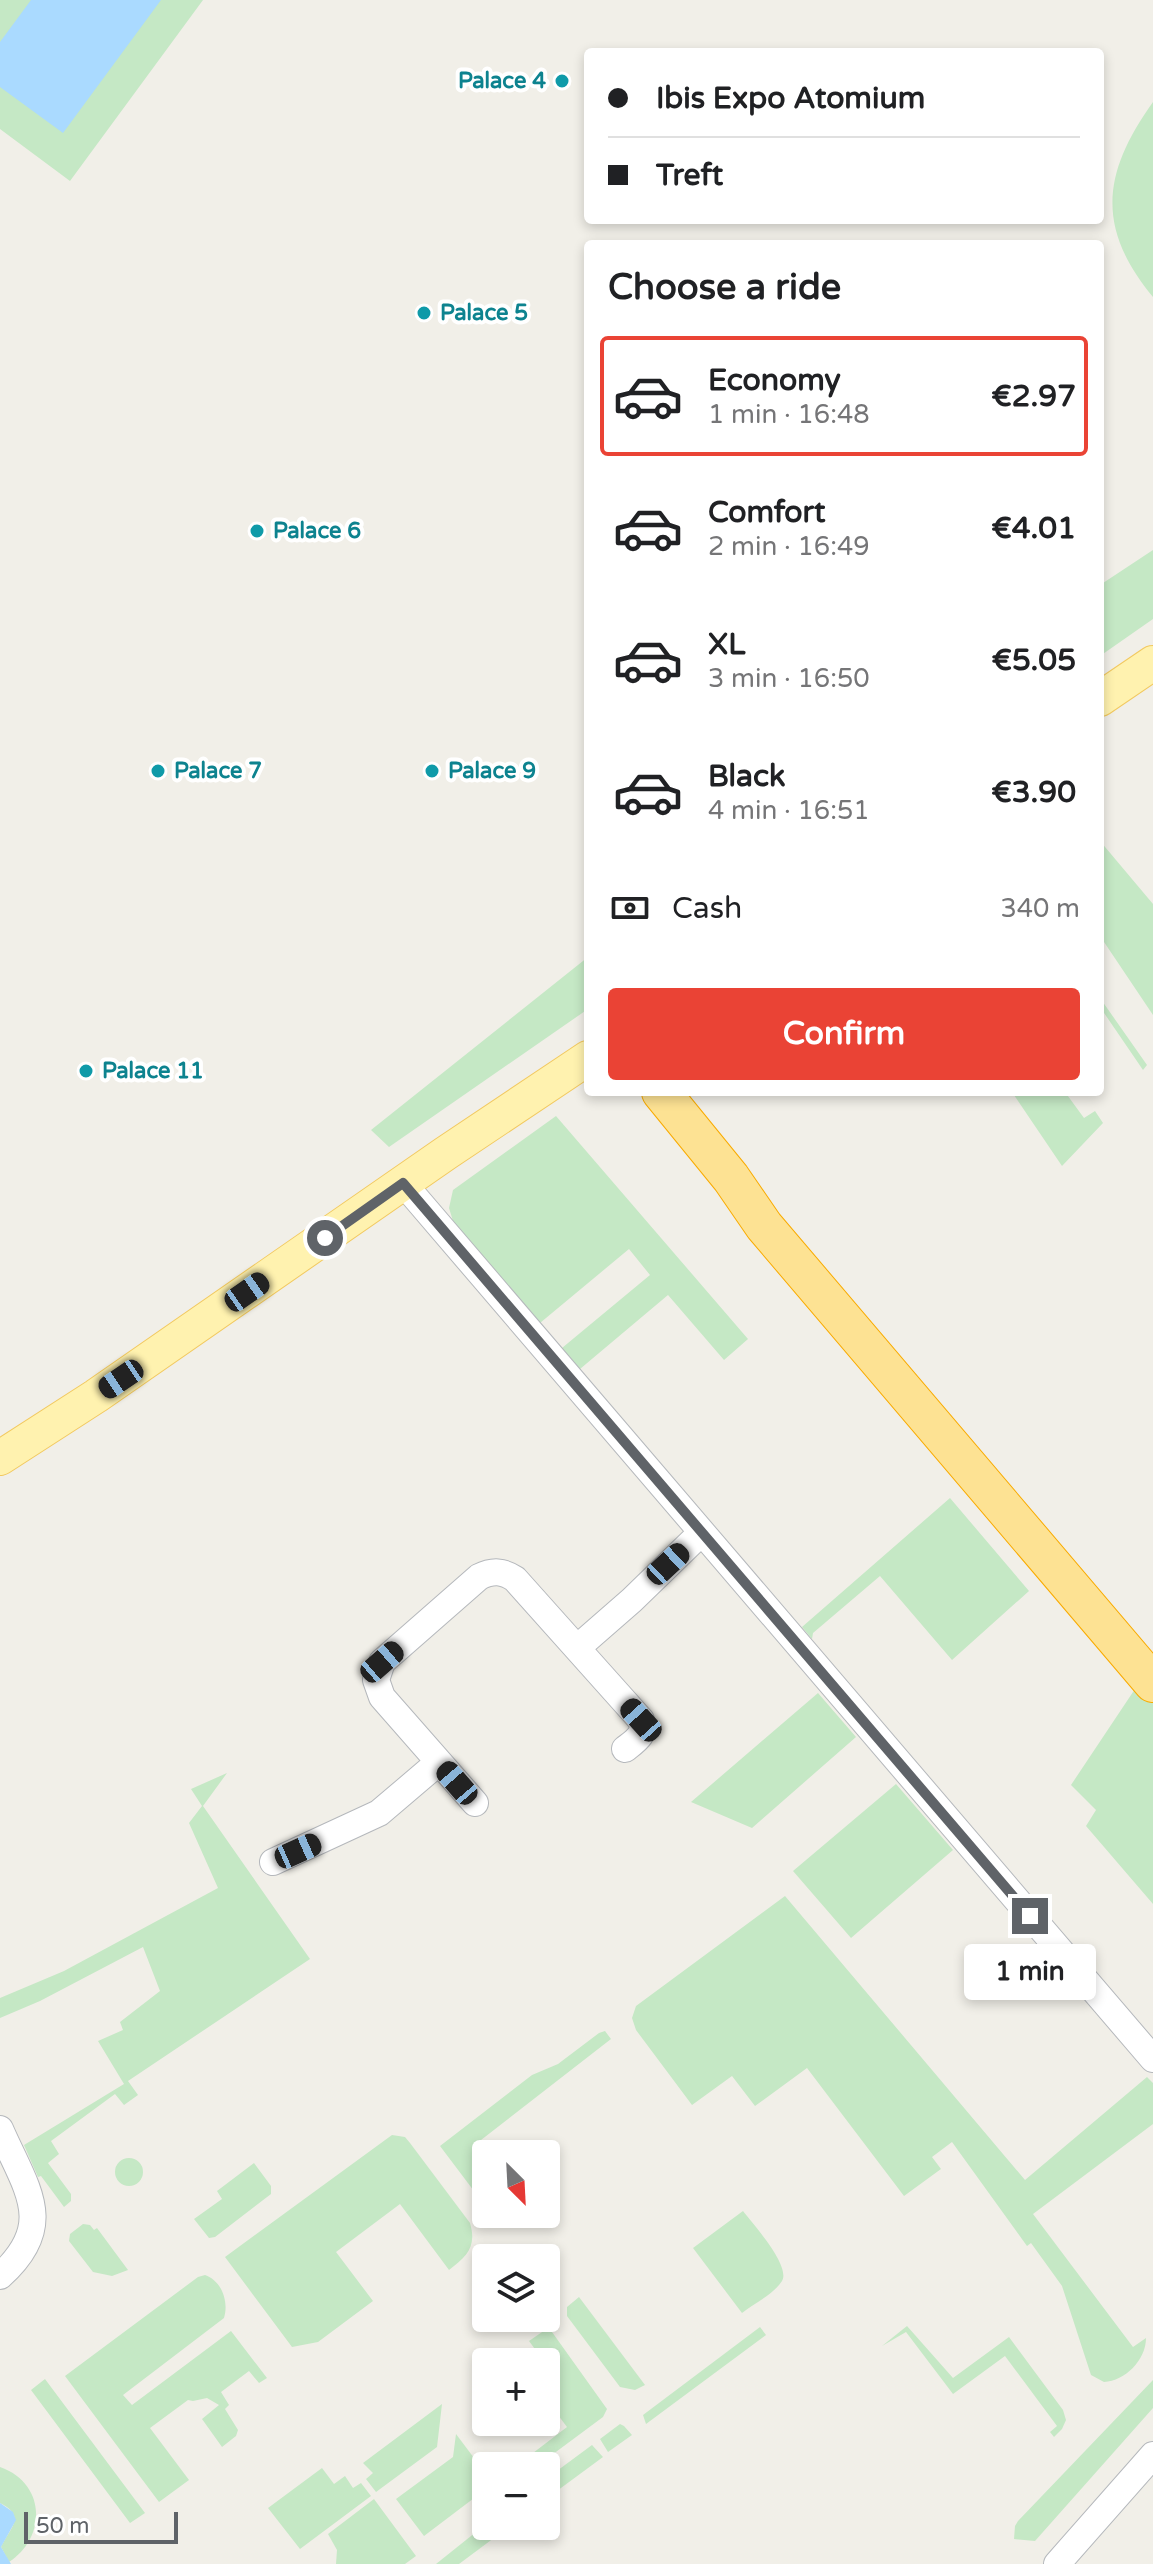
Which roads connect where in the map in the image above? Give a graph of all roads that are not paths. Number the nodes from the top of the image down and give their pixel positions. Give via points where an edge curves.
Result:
1 (1153, 663) edge
2 (1104, 696) edge
3 (584, 1061) edge
4 (664, 1096) edge
5 (403, 1183) junction
6 (0, 1458) edge
7 (701, 1533) junction
8 (577, 1648) junction
9 (1153, 1683) edge
10 (625, 1749) dead end
11 (439, 1762) junction
12 (475, 1803) dead end
13 (273, 1862) dead end
14 (1153, 2059) edge
15 (0, 2129) edge
16 (0, 2276) edge
17 (1153, 2455) edge
18 (1057, 2564) edge

1 - 2 main road
3 - 5 main road
4 - 9 highway via 764,1226
5 - 6 main road
5 - 7 street
7 - 8 street
7 - 14 street
8 - 10 street via 643,1723 641,1735
8 - 11 street via 515,1579 497,1572 479,1577 378,1670 382,1697
11 - 12 street
11 - 13 street via 379,1813
15 - 16 street via 28,2195 33,2222 28,2243
17 - 18 street

